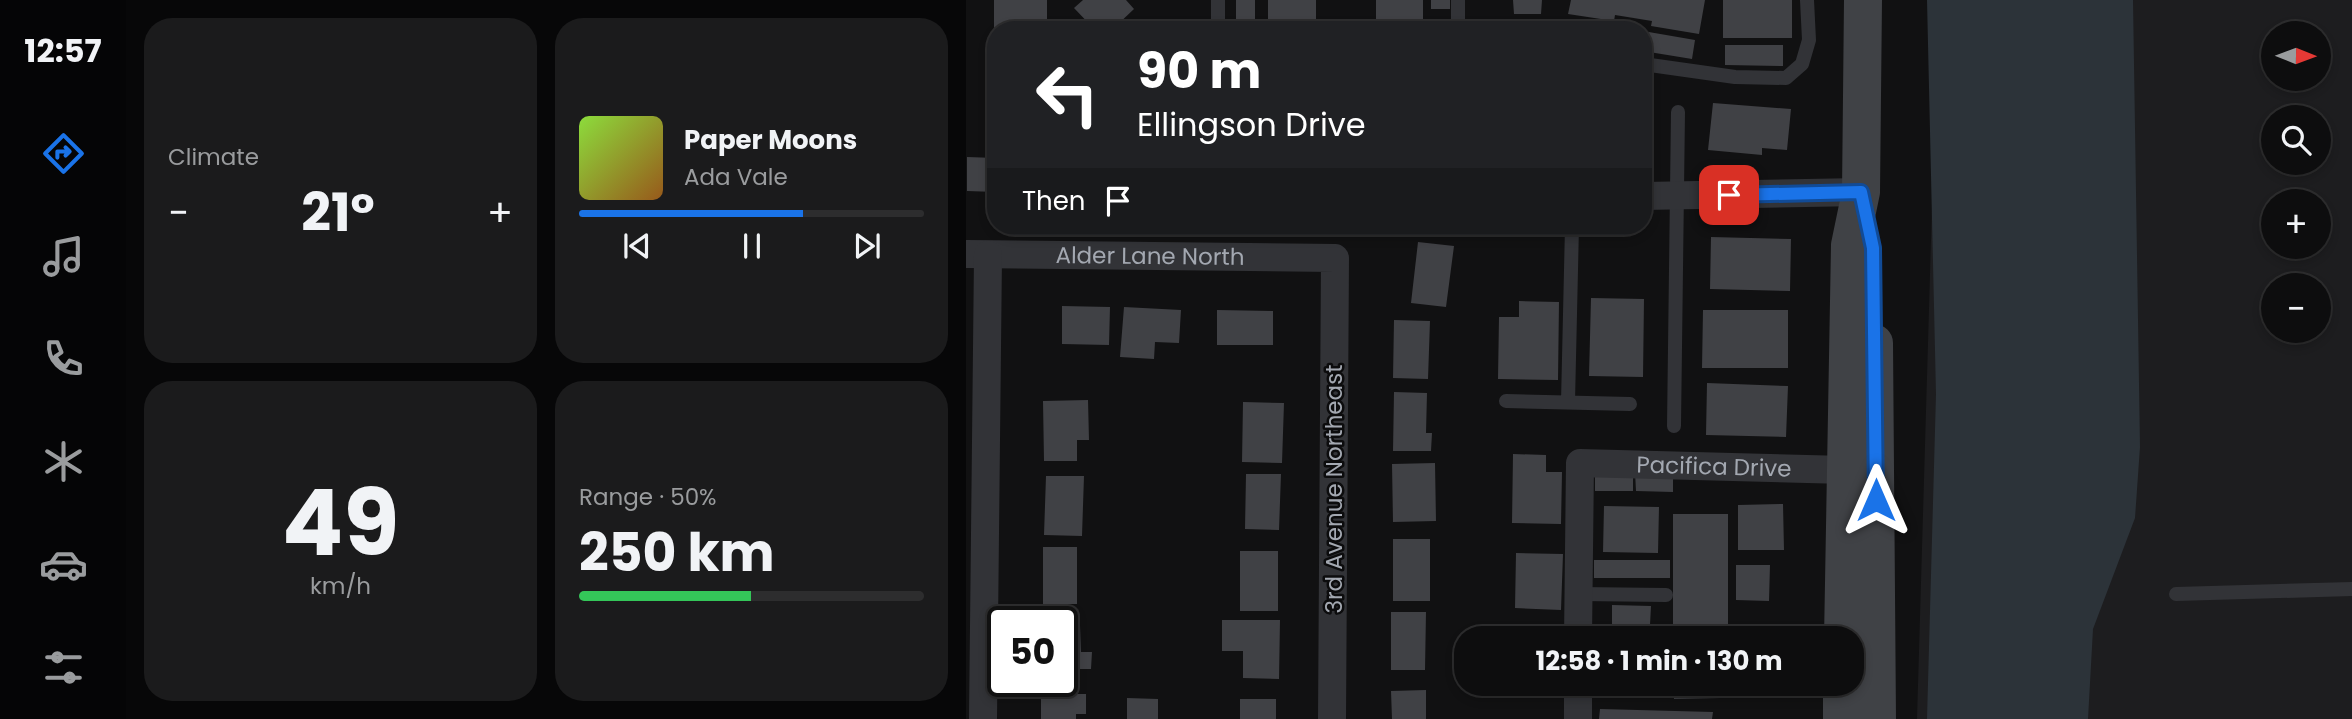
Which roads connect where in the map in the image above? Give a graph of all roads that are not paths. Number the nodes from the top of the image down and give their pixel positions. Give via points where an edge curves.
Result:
1 (1218, 0) edge
2 (1458, 0) edge
3 (1807, 0) edge
4 (1863, 0) edge
5 (1218, 21) edge
6 (1458, 21) edge
7 (1652, 65) edge
8 (1678, 112) dead end
9 (1861, 192) junction
10 (1677, 196) junction
11 (1652, 197) edge
12 (1572, 235) edge
13 (977, 254) edge
14 (1335, 258) joint
15 (1506, 401) dead end
16 (1568, 402) junction
17 (1630, 404) dead end
18 (1674, 426) dead end
19 (1846, 470) junction
20 (2352, 589) edge
21 (1579, 594) junction
22 (2176, 594) dead end
23 (1666, 595) dead end
24 (1578, 626) edge
25 (1843, 626) edge
26 (1578, 696) edge
27 (1842, 696) edge
28 (983, 719) edge
29 (1332, 719) edge
30 (1578, 719) edge
31 (1842, 719) edge
32 (1877, 719) edge

1 - 5 lane
2 - 6 lane
3 - 7 lane via 1809,40 1802,64 1786,78 1735,77
4 - 9 main road
8 - 10 lane
9 - 10 street
9 - 19 main road via 1850,245
9 - 32 main road via 1873,248
10 - 11 street
10 - 18 lane
12 - 16 lane
13 - 14 street, Alder Lane North
13 - 28 street
14 - 29 street, 3rd Avenue Northeast
15 - 16 lane
16 - 17 lane
19 - 21 street, Pacifica Drive via 1580,463
19 - 25 main road
20 - 22 lane
21 - 23 lane
21 - 24 street
26 - 30 street
27 - 31 main road

